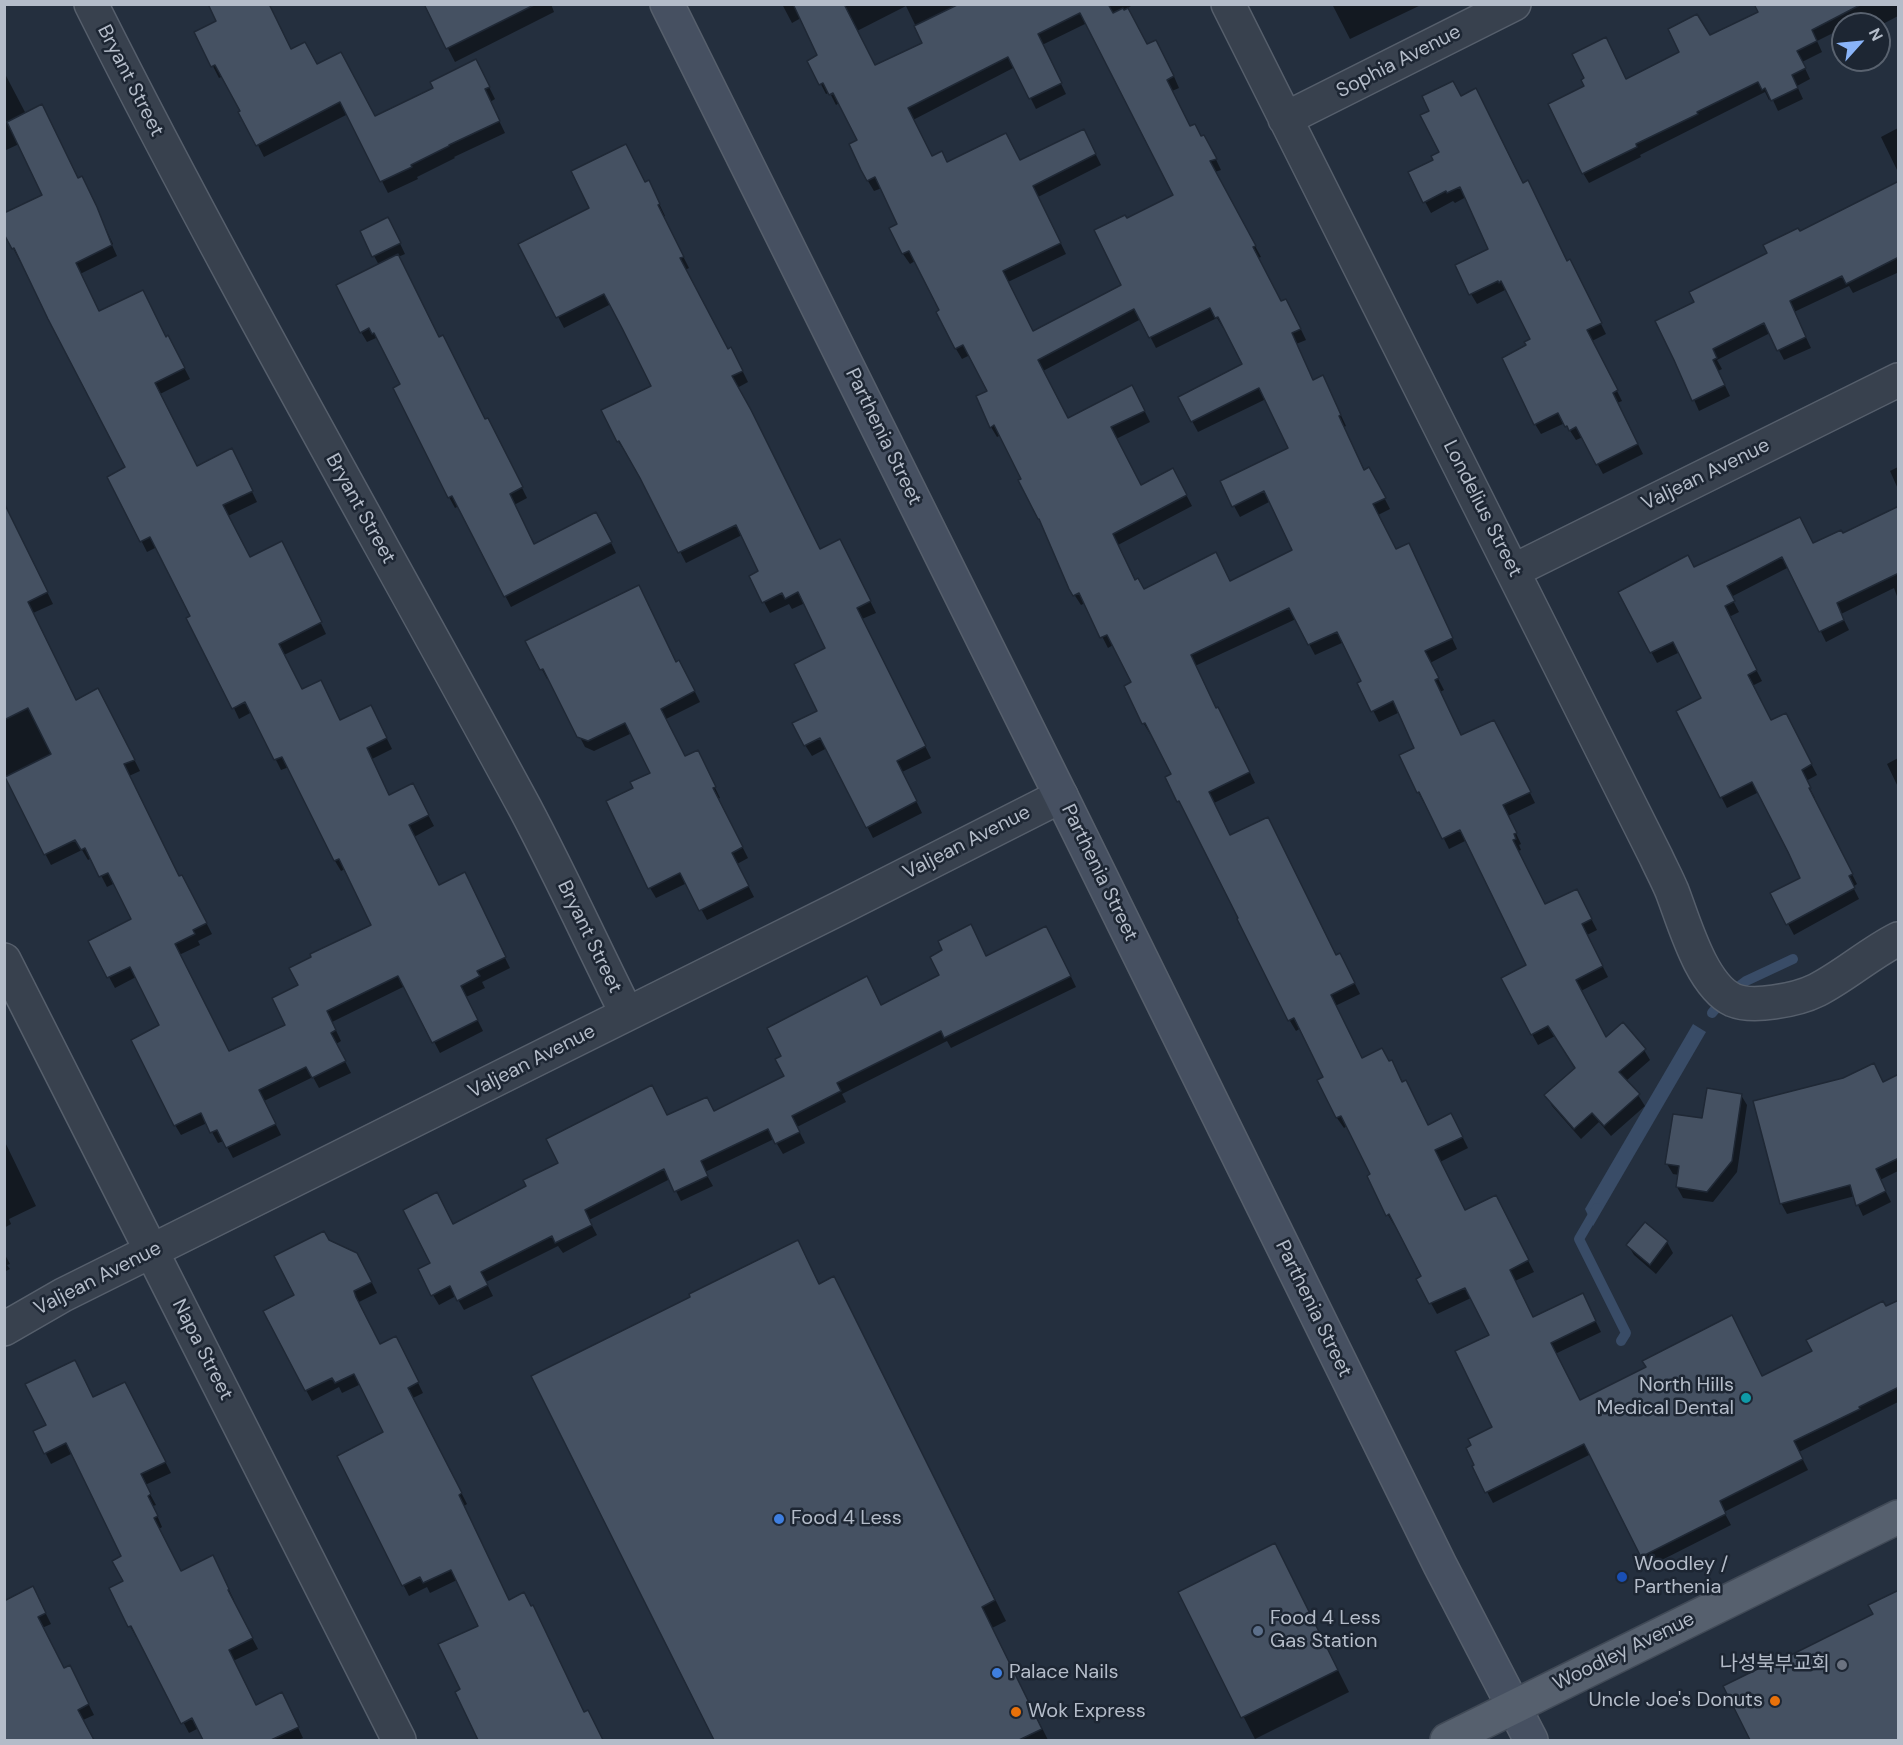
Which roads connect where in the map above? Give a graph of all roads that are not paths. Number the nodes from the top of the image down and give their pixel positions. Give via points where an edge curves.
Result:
1 (91, 4) edge
2 (667, 4) edge
3 (1228, 4) edge
4 (1514, 4) edge
5 (1285, 119) junction
6 (1899, 380) edge
7 (1513, 571) junction
8 (1061, 796) junction
9 (1899, 939) edge
10 (4, 960) edge
11 (627, 1014) junction
12 (152, 1251) junction
13 (4, 1329) edge
14 (1899, 1517) edge
15 (1514, 1707) junction
16 (399, 1740) edge
17 (1447, 1740) edge
18 (1531, 1740) edge

1 - 11 street, Bryant Street via 144,111 526,811
2 - 8 main road, Parthenia Street
3 - 5 street, Londelius Street
4 - 5 street, Sophia Avenue
5 - 7 street, Londelius Street
6 - 7 street, Valjean Avenue
7 - 9 street, Londelius Street via 1656,857 1700,961 1720,990 1742,1003 1793,1000 1845,974
8 - 11 street, Valjean Avenue
8 - 15 main road, Parthenia Street via 1334,1352
10 - 12 street, Napa Street
11 - 12 street, Valjean Avenue
12 - 13 street, Valjean Avenue
12 - 16 street, Napa Street
14 - 15 main road, Woodley Avenue
15 - 17 main road, Woodley Avenue
15 - 18 main road, Parthenia Street

